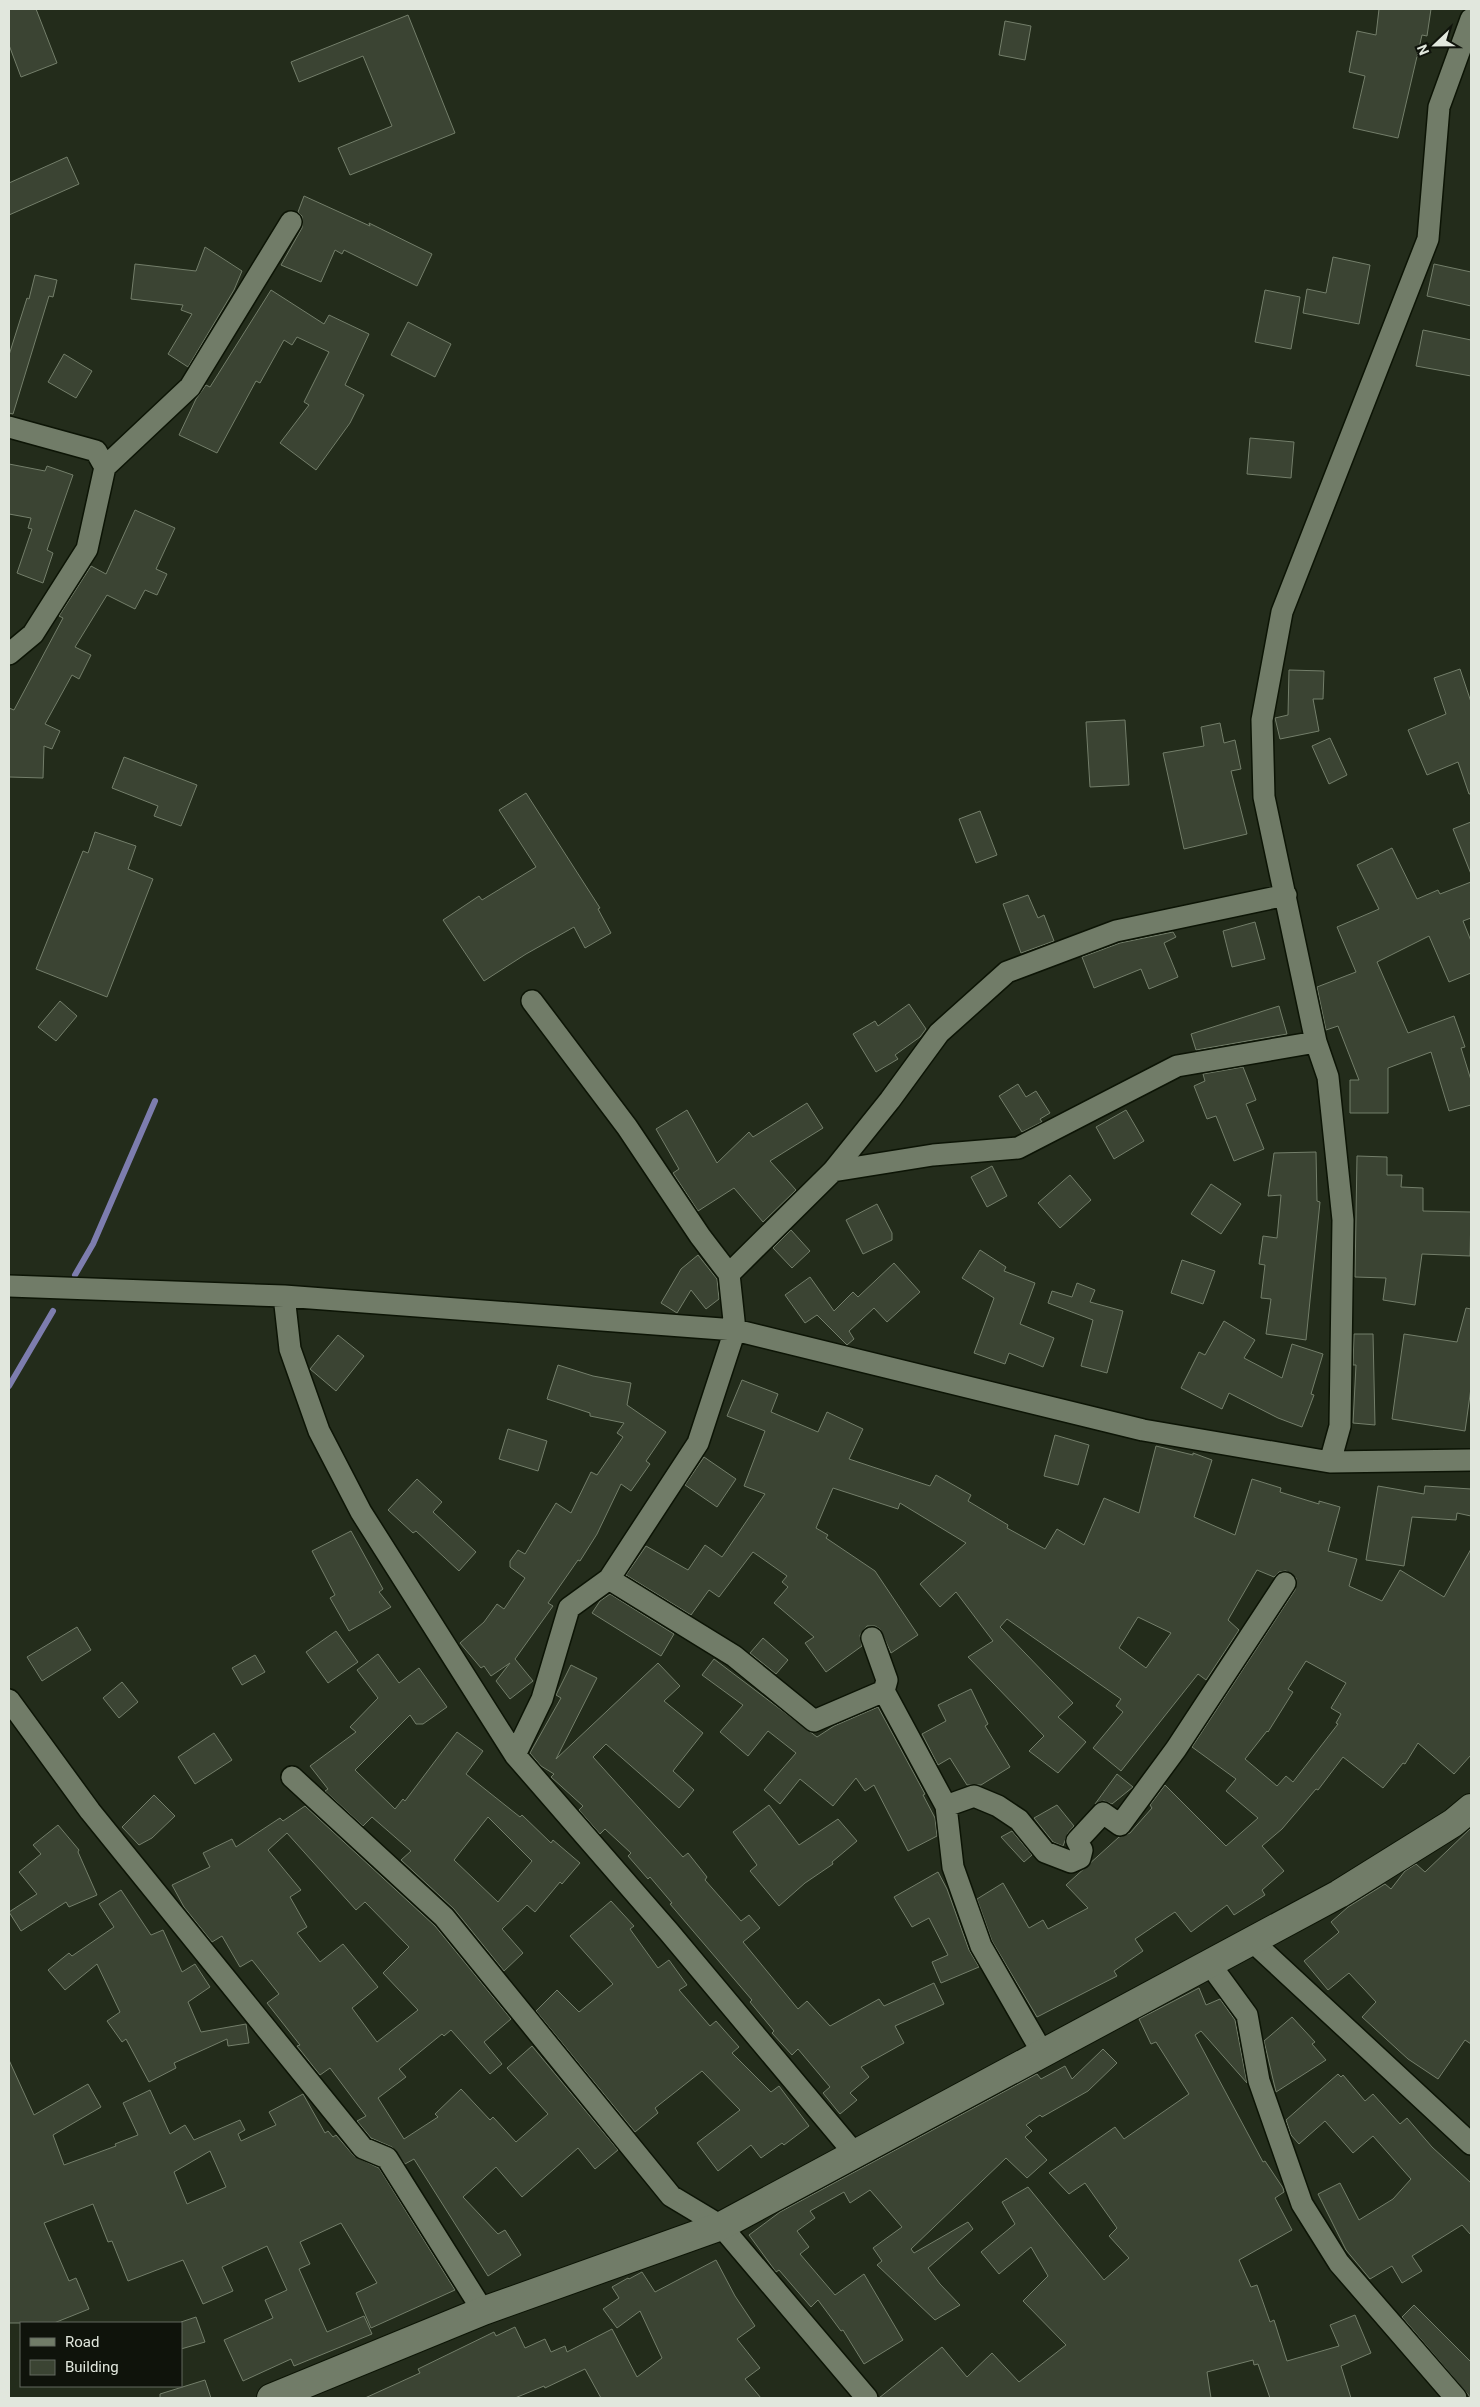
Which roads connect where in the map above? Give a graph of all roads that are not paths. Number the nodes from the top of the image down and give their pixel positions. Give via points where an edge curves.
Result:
1 (1471, 19) edge
2 (292, 222) dead end
3 (9, 428) edge
4 (105, 467) junction
5 (9, 654) edge
6 (1286, 895) junction
7 (532, 1001) dead end
8 (1316, 1042) junction
9 (833, 1171) junction
10 (729, 1274) junction
11 (9, 1286) edge
12 (284, 1296) junction
13 (735, 1330) junction
14 (1471, 1460) edge
15 (1330, 1462) junction
16 (609, 1580) junction
17 (1285, 1583) dead end
18 (872, 1638) dead end
19 (884, 1691) junction
20 (9, 1700) edge
21 (515, 1755) junction
22 (292, 1777) dead end
23 (946, 1806) junction
24 (1471, 1808) edge
25 (1250, 1940) junction
26 (1209, 1963) junction
27 (1042, 2052) junction
28 (1471, 2144) edge
29 (855, 2154) junction
30 (721, 2226) junction
31 (483, 2310) junction
32 (271, 2398) edge
33 (867, 2398) edge
34 (1456, 2398) edge

1 - 6 street via 1439,107 1428,239 1282,612 1262,720 1264,797
2 - 4 street via 190,387
3 - 4 street via 96,451
4 - 5 street via 87,549 32,634
6 - 8 street
6 - 9 street via 1116,931 1007,972 938,1033
7 - 10 street
8 - 9 street via 1177,1066 1018,1148 932,1155
8 - 15 street via 1328,1077 1343,1220 1340,1426
9 - 10 street
10 - 13 street
11 - 12 street
12 - 13 street
12 - 21 street via 290,1349 319,1432 361,1512
13 - 15 street via 1143,1430
13 - 16 street via 698,1443
14 - 15 street
16 - 19 street via 734,1656 814,1721
16 - 21 street via 569,1608 542,1699
17 - 23 street via 1176,1750 1120,1825 1103,1813 1077,1841 1082,1850 1080,1858 1071,1862 1045,1852 1019,1820 982,1799 974,1796
18 - 19 street via 887,1680
19 - 23 street
20 - 31 street via 90,1811 363,2148 387,2158
21 - 29 street
22 - 30 street via 444,1917 671,2196
23 - 27 street via 953,1867 981,1946
24 - 25 street via 1453,1823 1340,1894
25 - 26 street
25 - 28 street
26 - 27 street
26 - 34 street via 1247,2014 1259,2080 1302,2204 1339,2263
27 - 29 street
29 - 30 street
30 - 31 street
30 - 33 street
31 - 32 street

